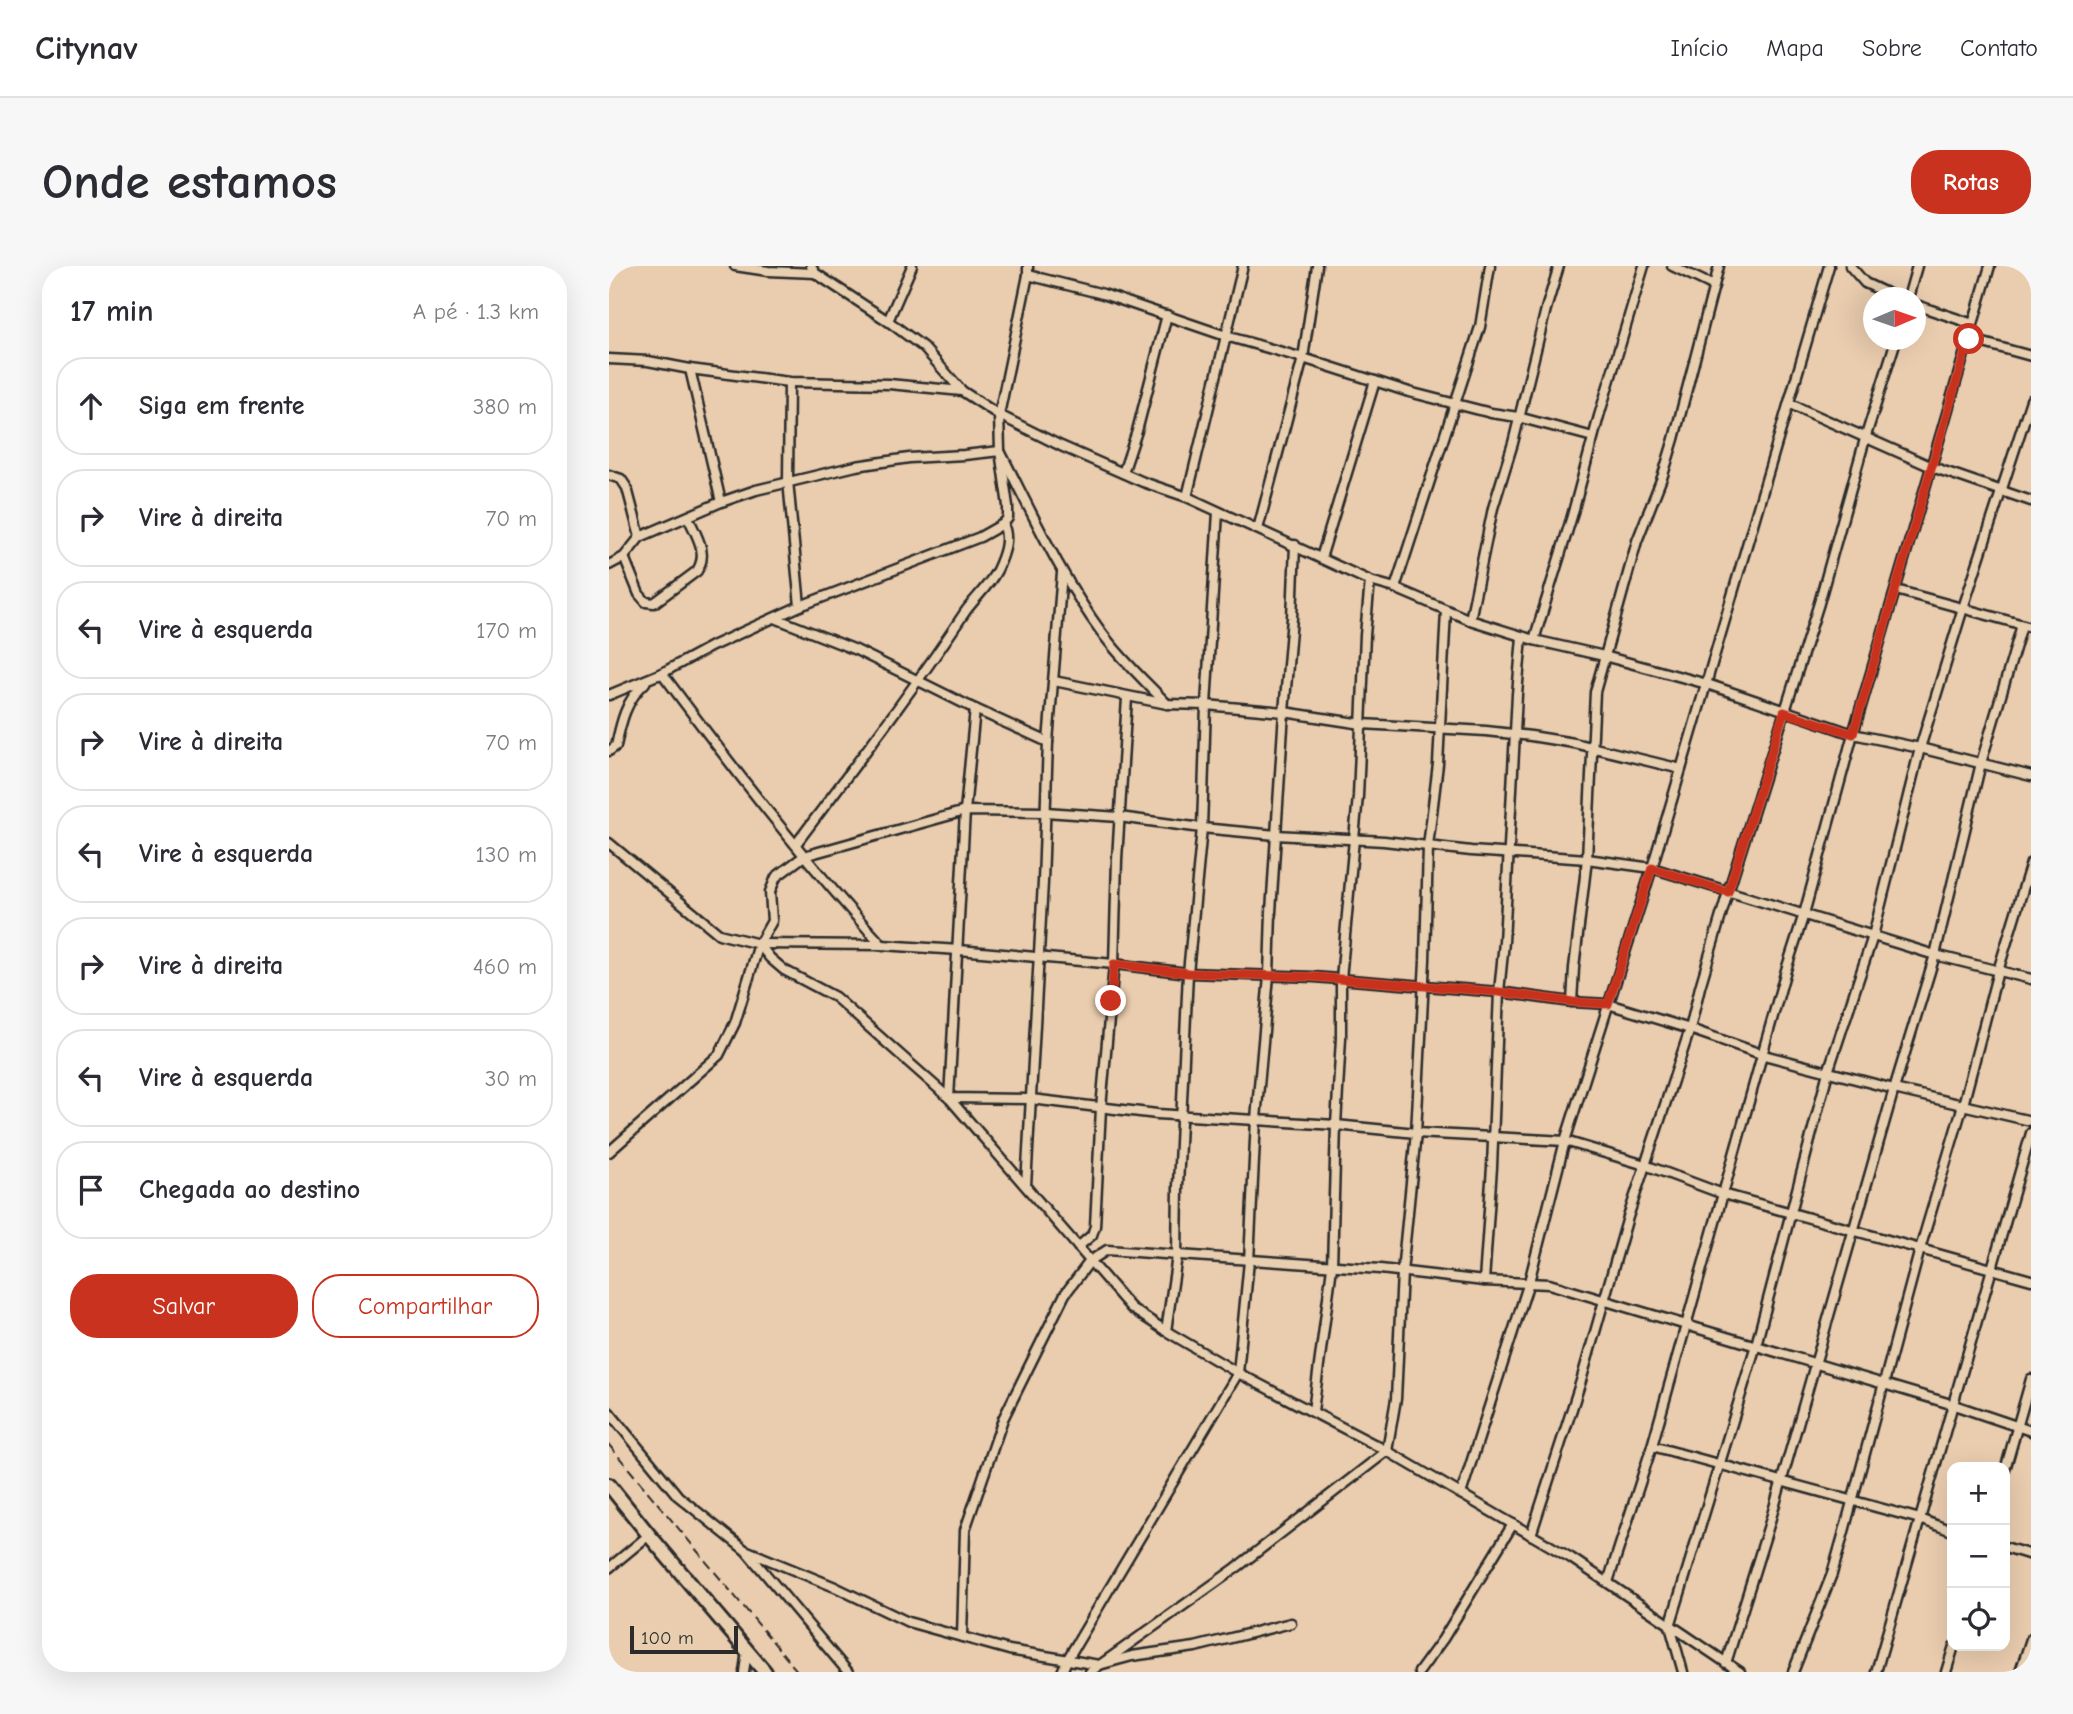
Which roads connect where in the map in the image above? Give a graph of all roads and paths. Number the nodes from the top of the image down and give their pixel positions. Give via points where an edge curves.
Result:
1 (734, 266) edge
2 (912, 266) edge
3 (1243, 266) edge
4 (1317, 266) edge
5 (1490, 266) edge
6 (1559, 266) edge
7 (1644, 266) edge
8 (1672, 266) edge
9 (1719, 266) edge
10 (1829, 266) edge
11 (1850, 266) edge
12 (1917, 266) edge
13 (1990, 266) edge
14 (813, 270) edge
15 (1028, 271) edge
16 (1714, 286) junction
17 (1874, 287) edge
18 (1911, 287) edge
19 (1926, 308) edge
20 (1167, 315) junction
21 (888, 321) junction
22 (1973, 324) junction
23 (1226, 336) junction
24 (1969, 339) junction
25 (1893, 350) edge
26 (2031, 356) edge
27 (1303, 358) junction
28 (609, 359) edge
29 (690, 369) junction
30 (1375, 381) junction
31 (789, 382) junction
32 (963, 391) junction
33 (2031, 400) edge
34 (1454, 404) junction
35 (1790, 404) junction
36 (999, 415) junction
37 (1518, 417) junction
38 (1593, 437) junction
39 (1865, 439) junction
40 (1000, 451) junction
41 (1932, 467) junction
42 (1123, 473) junction
43 (609, 475) edge
44 (788, 481) junction
45 (2000, 492) junction
46 (1187, 497) junction
47 (2031, 501) edge
48 (721, 502) junction
49 (1218, 512) junction
50 (688, 517) junction
51 (1003, 524) junction
52 (1258, 529) junction
53 (640, 537) junction
54 (1295, 545) junction
55 (624, 557) junction
56 (1321, 558) junction
57 (609, 565) edge
58 (1062, 573) junction
59 (1370, 581) junction
60 (1395, 589) junction
61 (1896, 590) junction
62 (800, 606) junction
63 (1963, 608) junction
64 (1446, 611) junction
65 (775, 618) junction
66 (1470, 620) junction
67 (2027, 626) edge
68 (1522, 637) junction
69 (1534, 640) junction
70 (1604, 656) junction
71 (662, 673) junction
72 (919, 680) junction
73 (1054, 681) junction
74 (1707, 684) junction
75 (609, 695) edge
76 (1127, 698) junction
77 (1167, 704) junction
78 (1206, 705) junction
79 (975, 709) junction
80 (1284, 712) junction
81 (1784, 712) junction
82 (1362, 724) junction
83 (1439, 728) junction
84 (1516, 734) junction
85 (1853, 734) junction
86 (1048, 742) junction
87 (1591, 747) junction
88 (1920, 748) junction
89 (609, 751) edge
90 (1981, 763) junction
91 (1681, 769) junction
92 (2031, 776) edge
93 (965, 811) junction
94 (1045, 812) junction
95 (1119, 817) junction
96 (1202, 828) junction
97 (1276, 835) junction
98 (1354, 839) junction
99 (609, 843) edge
100 (796, 845) junction
101 (1428, 846) junction
102 (1509, 854) junction
103 (804, 856) junction
104 (1587, 859) junction
105 (2031, 863) edge
106 (1652, 868) junction
107 (1728, 892) junction
108 (1804, 914) junction
109 (1873, 936) junction
110 (759, 944) junction
111 (883, 946) junction
112 (959, 950) junction
113 (1935, 955) junction
114 (1038, 958) junction
115 (1114, 964) junction
116 (1998, 971) junction
117 (1188, 973) junction
118 (1269, 976) junction
119 (1341, 979) junction
120 (2031, 979) edge
121 (1423, 986) junction
122 (1499, 992) junction
123 (1573, 1002) junction
124 (1608, 1004) junction
125 (1690, 1029) junction
126 (1764, 1055) junction
127 (1828, 1072) junction
128 (1894, 1089) junction
129 (949, 1098) junction
130 (1031, 1099) junction
131 (1963, 1105) junction
132 (1101, 1108) junction
133 (1182, 1115) junction
134 (1256, 1119) junction
135 (2031, 1122) edge
136 (1336, 1125) junction
137 (1416, 1133) junction
138 (2031, 1133) edge
139 (1493, 1138) junction
140 (1565, 1141) junction
141 (609, 1152) edge
142 (1645, 1166) junction
143 (1026, 1186) junction
144 (1723, 1194) junction
145 (1790, 1213) junction
146 (1855, 1230) junction
147 (1078, 1247) junction
148 (1920, 1249) junction
149 (1177, 1256) junction
150 (1090, 1261) junction
151 (1249, 1261) junction
152 (1332, 1266) junction
153 (1992, 1268) junction
154 (1402, 1272) junction
155 (2031, 1280) edge
156 (1484, 1281) junction
157 (1529, 1282) junction
158 (1604, 1301) junction
159 (1685, 1325) junction
160 (1166, 1331) junction
161 (1756, 1345) junction
162 (1815, 1364) junction
163 (1238, 1373) junction
164 (2031, 1379) edge
165 (1885, 1385) junction
166 (1954, 1405) junction
167 (1313, 1411) junction
168 (609, 1412) edge
169 (2016, 1425) junction
170 (2031, 1431) edge
171 (1652, 1446) junction
172 (1387, 1451) junction
173 (2007, 1462) edge
174 (1720, 1464) junction
175 (1782, 1481) junction
176 (609, 1485) edge
177 (1461, 1494) junction
178 (1852, 1502) junction
179 (1920, 1519) junction
180 (1513, 1524) junction
181 (1947, 1529) edge
182 (649, 1535) junction
183 (1531, 1535) junction
184 (2010, 1549) edge
185 (745, 1550) junction
186 (2031, 1555) edge
187 (609, 1568) edge
188 (1608, 1582) junction
189 (1291, 1623) dead end
190 (1671, 1626) junction
191 (961, 1637) junction
192 (2031, 1639) edge
193 (747, 1649) junction
194 (1952, 1651) edge
195 (1067, 1660) junction
196 (1726, 1663) junction
197 (1099, 1665) junction
198 (744, 1672) edge
199 (765, 1672) edge
200 (848, 1672) edge
201 (1062, 1672) edge
202 (1090, 1672) edge
203 (1419, 1672) edge
204 (1683, 1672) edge
205 (1740, 1672) edge
206 (1793, 1672) edge
207 (1876, 1672) edge
208 (1946, 1672) edge
209 (2020, 1672) edge

1 - 14 street
2 - 21 street
3 - 23 street
4 - 27 street
5 - 34 street via 1480,327
6 - 37 street
7 - 38 street
8 - 16 street
9 - 16 street
10 - 35 street
11 - 17 street
12 - 18 street
13 - 22 street
14 - 21 street
15 - 20 street
15 - 36 street
16 - 70 street via 1674,439 1637,541
19 - 22 street
20 - 23 street
20 - 42 street
21 - 32 street via 923,347
22 - 24 street
23 - 27 street
23 - 46 street
24 - 26 street
24 - 41 street
25 - 39 street
27 - 30 street
27 - 52 street
28 - 29 street
29 - 31 street
29 - 48 street
30 - 34 street
30 - 56 street
31 - 32 street
31 - 44 street
32 - 36 street
33 - 45 street
34 - 37 street
34 - 60 street
35 - 39 street
35 - 74 street
36 - 40 street
36 - 42 street
37 - 38 street
37 - 66 street
38 - 69 street
39 - 41 street
39 - 81 street
40 - 44 street via 909,458
40 - 51 street via 1009,506
40 - 58 street
41 - 45 street
41 - 61 street
42 - 46 street
43 - 53 street via 621,479 627,488
44 - 48 street
44 - 62 street
45 - 47 street
45 - 63 street
46 - 49 street
48 - 50 street
49 - 52 street
49 - 78 street
50 - 53 street
50 - 55 street via 702,550 700,565 654,603 643,599
51 - 62 street
51 - 72 street via 1007,540 999,567
52 - 54 street
53 - 55 street
54 - 56 street
54 - 80 street
55 - 57 street
56 - 59 street
58 - 73 street
58 - 77 street via 1116,652
59 - 60 street
59 - 82 street
60 - 64 street
61 - 63 street
61 - 85 street
62 - 65 street
63 - 67 street
63 - 88 street
64 - 66 street
64 - 83 street
65 - 71 street
65 - 72 street
66 - 68 street
67 - 90 street
68 - 69 street
68 - 84 street
69 - 70 street
70 - 74 street
70 - 87 street via 1595,692
71 - 75 street
71 - 89 street via 633,693 616,746
71 - 100 street
72 - 79 street
72 - 100 street
73 - 76 street
73 - 86 street
74 - 81 street
74 - 91 street
76 - 77 street
76 - 95 street
77 - 78 street
78 - 80 street
78 - 96 street
79 - 86 street
79 - 93 street
80 - 82 street
80 - 97 street
81 - 85 street
81 - 107 street
82 - 83 street
82 - 98 street
83 - 84 street
83 - 101 street
84 - 87 street
84 - 102 street
85 - 88 street
85 - 108 street
86 - 94 street
87 - 91 street
87 - 104 street
88 - 90 street
88 - 109 street
90 - 92 street
90 - 113 street
91 - 106 street
93 - 94 street
93 - 103 street
93 - 112 street
94 - 95 street
94 - 114 street
95 - 96 street
95 - 115 street
96 - 97 street
96 - 117 street
97 - 98 street
97 - 118 street
98 - 101 street
98 - 119 street
99 - 110 street via 705,925 719,934
100 - 103 street
101 - 102 street
101 - 121 street
102 - 104 street
102 - 122 street
103 - 110 street via 776,877 770,892 772,921
103 - 111 street
104 - 106 street
104 - 123 street
105 - 116 street
106 - 107 street
106 - 124 street
107 - 108 street
107 - 125 street
108 - 109 street
108 - 126 street
109 - 113 street
109 - 127 street
110 - 111 street
110 - 129 street via 784,970 835,997
110 - 141 street via 736,1024 719,1055
111 - 112 street
112 - 114 street
112 - 129 street
113 - 116 street
113 - 128 street
114 - 115 street
114 - 130 street
115 - 117 street
115 - 132 street
116 - 120 street
116 - 131 street
117 - 118 street
117 - 133 street
118 - 119 street
118 - 134 street
119 - 121 street
119 - 136 street
121 - 122 street
121 - 137 street
122 - 123 street
122 - 139 street
123 - 124 street
124 - 125 street
124 - 140 street
125 - 126 street
125 - 142 street
126 - 127 street
126 - 144 street
127 - 128 street
127 - 145 street
128 - 131 street
128 - 146 street
129 - 130 street
129 - 143 street
130 - 132 street
130 - 143 street
131 - 135 street
131 - 148 street
132 - 133 street
132 - 147 street via 1094,1231
133 - 134 street
133 - 149 street
134 - 136 street
134 - 151 street
136 - 137 street
136 - 152 street
137 - 139 street
137 - 154 street
138 - 153 street
139 - 140 street
139 - 156 street
140 - 142 street
140 - 157 street
142 - 144 street
142 - 158 street
143 - 147 street
144 - 145 street
144 - 159 street
145 - 146 street
145 - 161 street
146 - 148 street
146 - 162 street
147 - 150 street
148 - 153 street
148 - 165 street
149 - 150 street via 1111,1249
149 - 151 street
149 - 160 street
150 - 160 street via 1131,1308
150 - 191 street via 1065,1294 1003,1419 965,1530
151 - 152 street
151 - 163 street
152 - 154 street
152 - 167 street
153 - 155 street
153 - 166 street
154 - 156 street
154 - 172 street via 1396,1399
156 - 157 street
157 - 158 street
157 - 177 street
158 - 159 street
158 - 183 street
159 - 161 street
159 - 171 street
160 - 163 street
161 - 162 street
161 - 174 street
162 - 165 street
162 - 175 street
163 - 167 street
163 - 195 street
164 - 169 street
165 - 166 street
165 - 178 street
166 - 169 street
166 - 179 street
167 - 172 street
168 - 185 street via 678,1496
169 - 170 street
169 - 173 street
171 - 174 street
171 - 188 street
172 - 177 street
172 - 197 street via 1236,1568
174 - 175 street
174 - 190 street
175 - 178 street
175 - 196 street
176 - 182 street
177 - 180 street
178 - 179 street
178 - 206 street via 1832,1574
179 - 181 street
179 - 207 street
180 - 183 street
180 - 203 street
182 - 187 street
182 - 193 street
183 - 188 street
184 - 186 street
185 - 191 street via 908,1622
185 - 200 street
188 - 190 street
189 - 197 street
190 - 196 street
190 - 204 street
191 - 195 street
192 - 209 street
193 - 198 street
193 - 199 street
194 - 208 street
195 - 197 street
195 - 201 street
196 - 205 street
197 - 202 street

